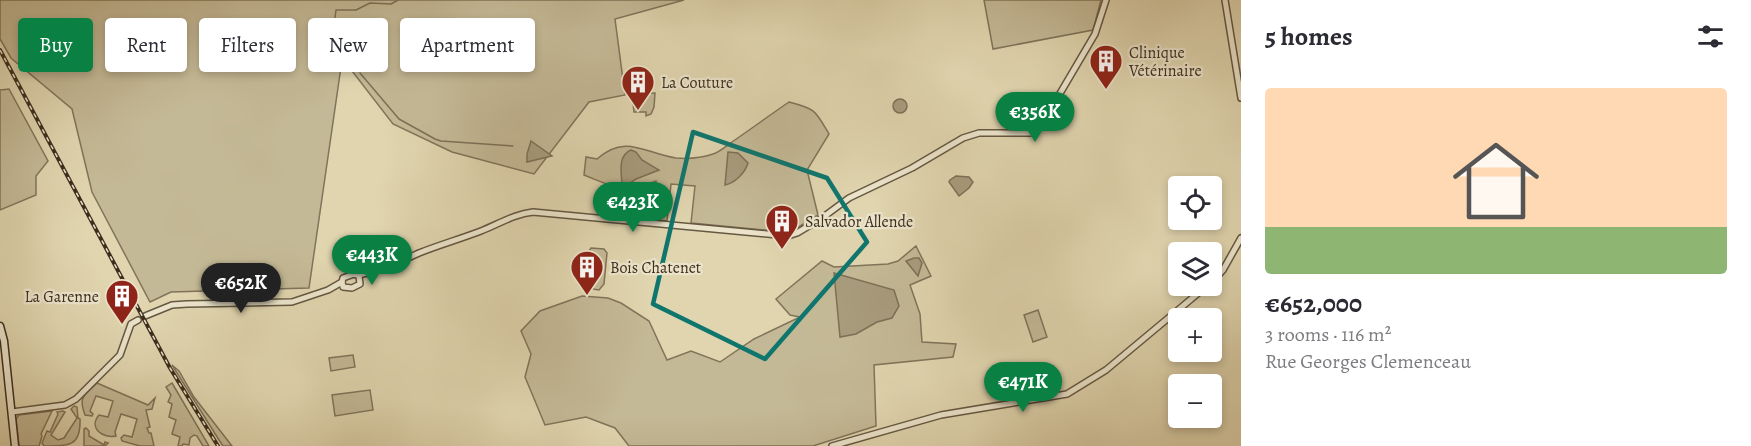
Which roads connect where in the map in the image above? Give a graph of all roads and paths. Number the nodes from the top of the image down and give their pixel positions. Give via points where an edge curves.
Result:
1 (1106, 0) edge
2 (1224, 0) edge
3 (1241, 98) edge
4 (1241, 238) edge
5 (1222, 271) edge
6 (359, 278) junction
7 (343, 284) junction
8 (1195, 296) edge
9 (145, 316) dead end
10 (138, 320) dead end
11 (0, 326) edge
12 (12, 412) junction
13 (15, 446) edge
14 (832, 446) edge

1 - 6 street via 1095,34 1036,129 1022,134 979,133 963,138 849,198 797,233 788,236 533,212 517,214
2 - 3 street
4 - 5 street
6 - 7 street via 348,275
6 - 7 street via 352,288
7 - 9 street via 292,302 172,305
8 - 14 street via 1106,370 1067,394 941,415
10 - 12 street via 131,324 120,355 76,399 65,405
11 - 12 main road
12 - 13 main road

